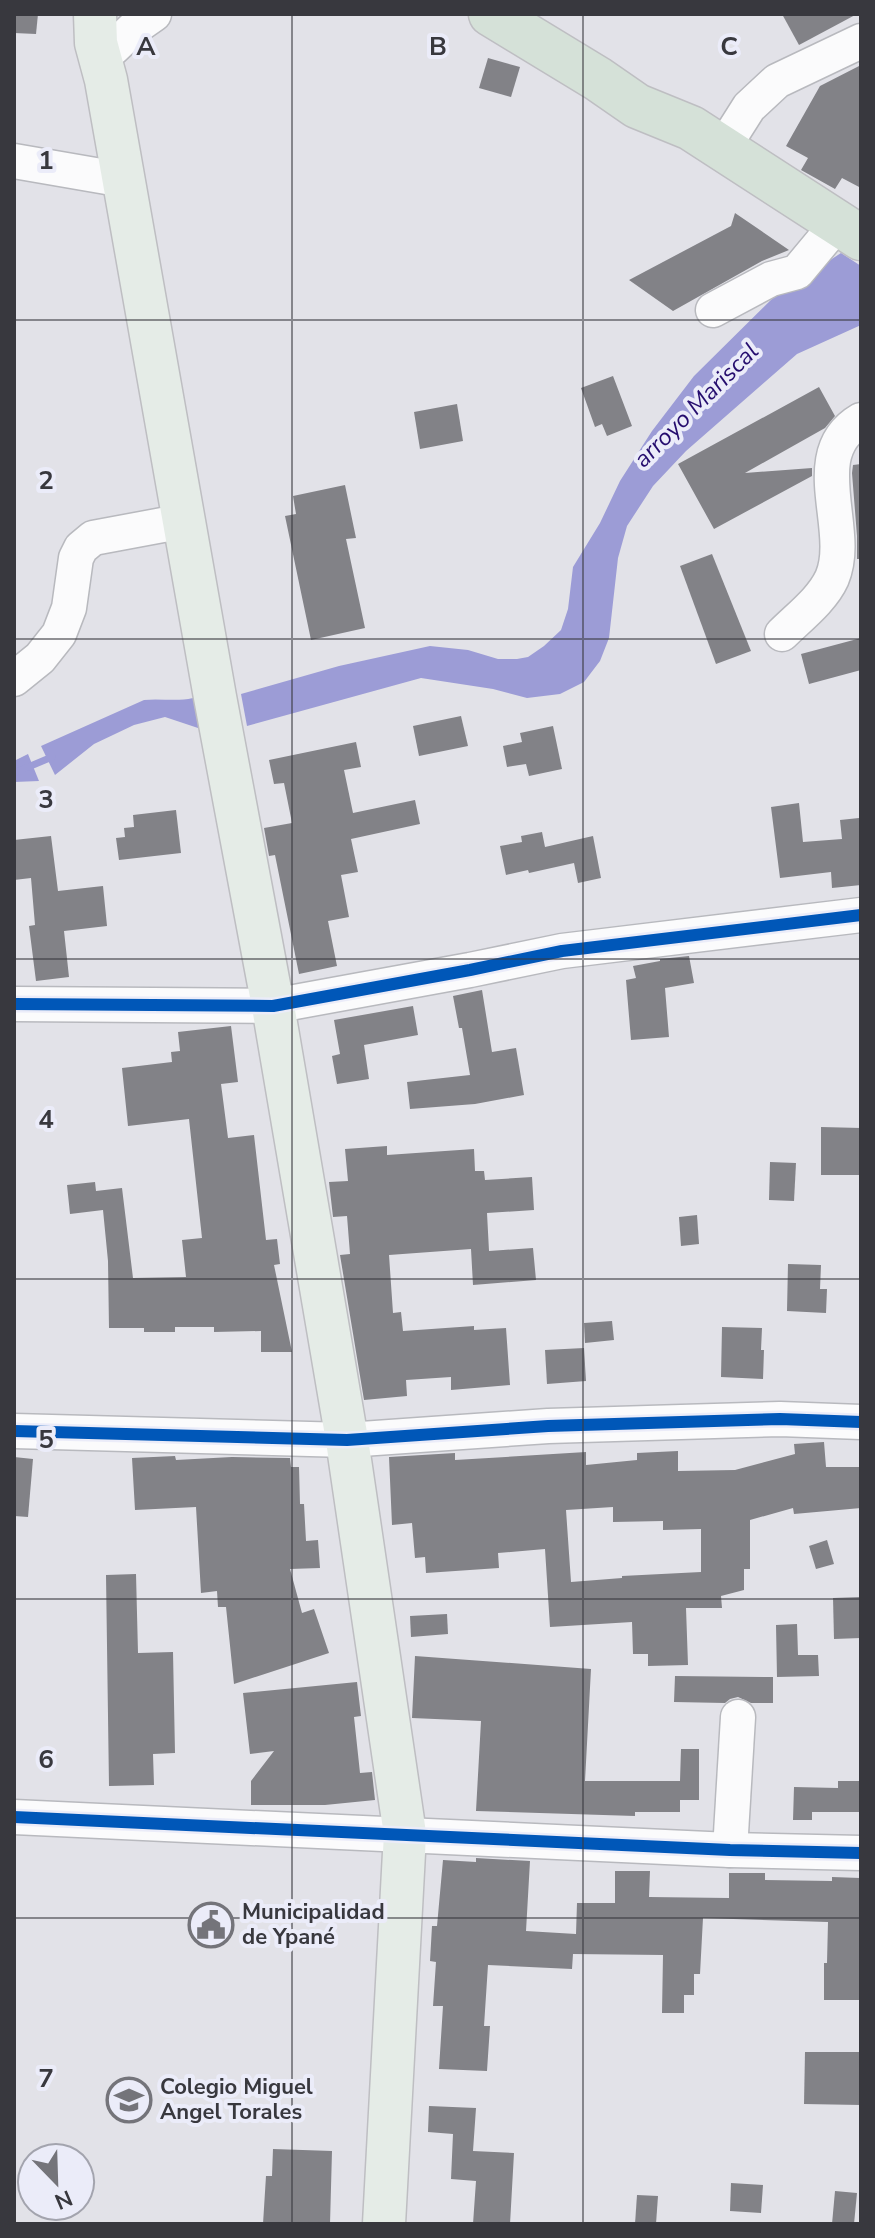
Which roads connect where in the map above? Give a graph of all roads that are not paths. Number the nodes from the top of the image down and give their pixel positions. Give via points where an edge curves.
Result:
1 (154, 14) edge
2 (491, 14) edge
3 (536, 14) edge
4 (107, 39) edge
5 (861, 41) edge
6 (707, 138) junction
7 (14, 161) edge
8 (124, 180) junction
9 (849, 231) edge
10 (713, 310) dead end
11 (861, 420) edge
12 (184, 521) junction
13 (782, 634) dead end
14 (14, 679) edge
15 (861, 915) edge
16 (14, 1004) edge
17 (273, 1006) junction
18 (861, 1422) edge
19 (14, 1431) edge
20 (347, 1440) junction
21 (738, 1717) dead end
22 (14, 1817) edge
23 (405, 1834) junction
24 (730, 1850) junction
25 (861, 1853) edge
26 (384, 2224) edge

1 - 4 street
2 - 6 highway via 637,106
3 - 6 highway via 652,88
4 - 8 main road
5 - 6 street via 777,81
6 - 9 highway
7 - 8 street
8 - 12 main road
9 - 10 street via 797,272 771,279
11 - 13 street via 838,443 832,465 833,576
12 - 14 street via 93,538 81,548 59,634
12 - 17 main road
15 - 17 street via 562,951
16 - 17 street
17 - 20 main road
18 - 20 street via 780,1419 548,1426
19 - 20 street
20 - 23 main road
21 - 24 street
22 - 23 street
23 - 24 street
23 - 26 main road
24 - 25 street

